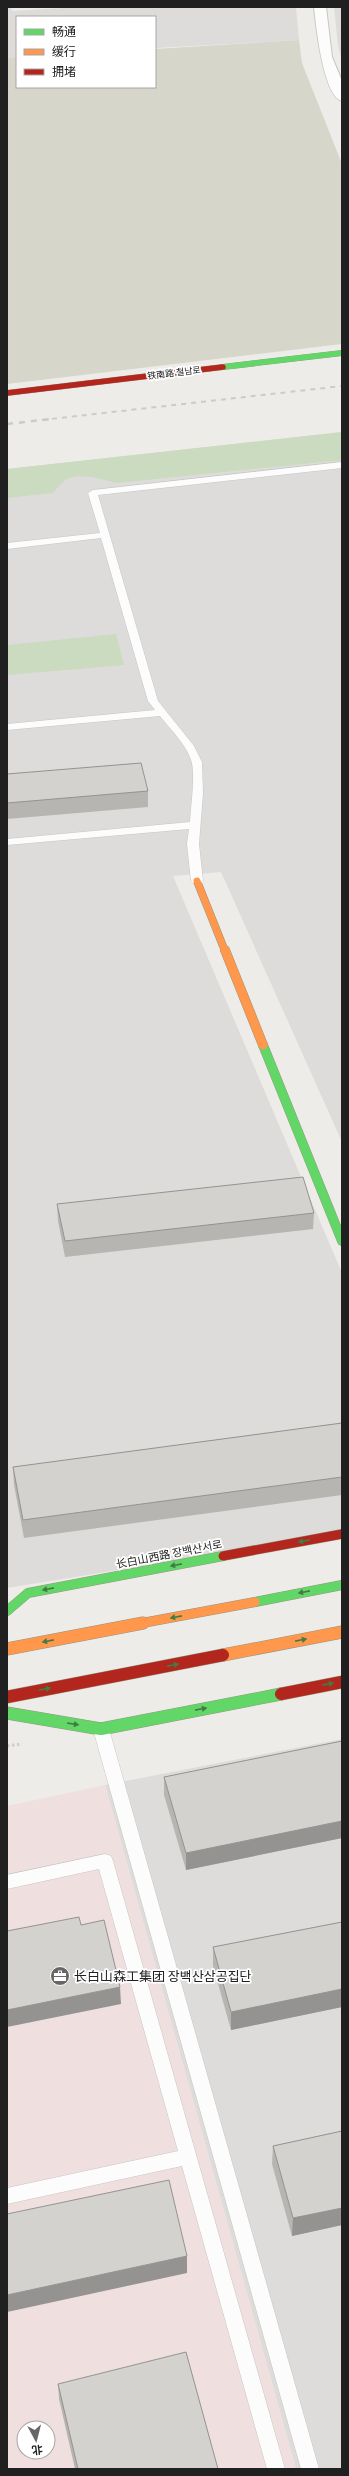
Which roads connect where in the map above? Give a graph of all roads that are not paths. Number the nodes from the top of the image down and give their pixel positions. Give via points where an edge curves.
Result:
1 (320, 7) edge
2 (342, 97) edge
3 (342, 353) edge
4 (7, 393) edge
5 (342, 465) edge
6 (105, 535) junction
7 (7, 546) edge
8 (162, 713) junction
9 (7, 727) edge
10 (195, 824) junction
11 (7, 842) edge
12 (197, 881) joint
13 (342, 1241) edge
14 (342, 1534) edge
15 (342, 1585) edge
16 (7, 1611) edge
17 (342, 1632) edge
18 (7, 1649) edge
19 (342, 1682) edge
20 (7, 1697) edge
21 (7, 1713) edge
22 (101, 1729) junction
23 (7, 1882) edge
24 (188, 2157) junction
25 (7, 2196) edge
26 (276, 2469) edge
27 (310, 2469) edge

1 - 2 street via 326,57
3 - 4 street, 铁南路 철남로
5 - 6 lane via 93,493
6 - 7 lane
6 - 8 lane via 153,701
8 - 9 lane
8 - 10 lane via 190,748 197,762
10 - 11 lane
10 - 12 lane via 193,844
12 - 13 street
14 -> 16 street, 长白山西路 장백산서로 via 28,1593
15 -> 18 street
20 -> 17 street
22 -> 19 street
21 -> 22 street
22 - 27 lane
23 - 24 lane via 105,1861
24 - 25 lane
24 - 26 lane

